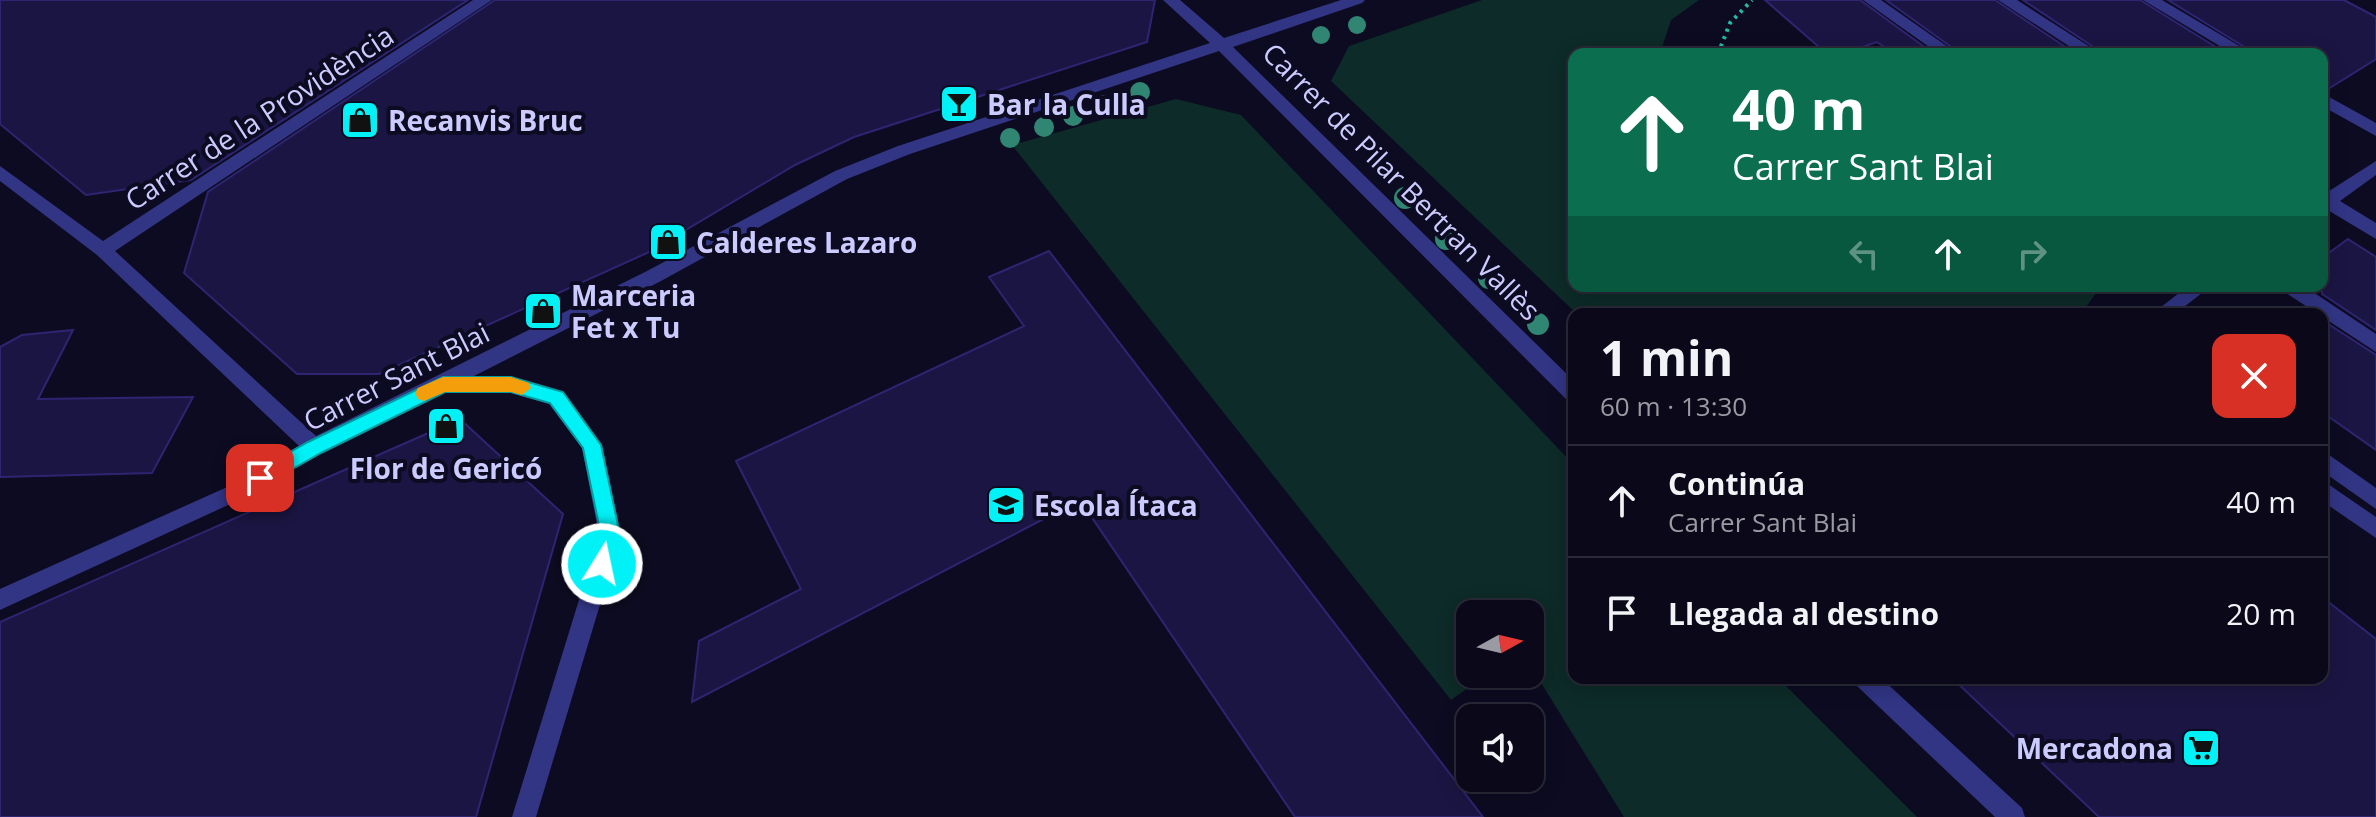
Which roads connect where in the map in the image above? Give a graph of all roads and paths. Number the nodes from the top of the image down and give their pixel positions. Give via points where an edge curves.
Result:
1 (484, 0) edge
2 (1171, 0) edge
3 (1357, 0) edge
4 (1752, 0) edge
5 (1871, 0) edge
6 (2006, 0) edge
7 (2151, 0) edge
8 (1222, 45) junction
9 (1720, 48) edge
10 (1941, 48) edge
11 (2083, 48) edge
12 (2235, 48) edge
13 (2328, 102) edge
14 (2376, 130) edge
15 (2376, 167) edge
16 (0, 172) edge
17 (2328, 198) edge
18 (2328, 204) edge
19 (2376, 232) edge
20 (103, 250) junction
21 (2193, 292) edge
22 (2299, 292) edge
23 (2169, 308) edge
24 (2323, 308) edge
25 (2328, 312) edge
26 (2376, 344) edge
27 (443, 384) junction
28 (1568, 388) edge
29 (314, 447) junction
30 (2328, 464) edge
31 (2328, 493) edge
32 (2376, 500) edge
33 (2376, 529) edge
34 (0, 600) edge
35 (1871, 684) edge
36 (524, 817) edge
37 (2013, 817) edge

1 - 20 street, Carrer de la Providència
2 - 8 street, Carrer de Pilar Bertran Vallès
3 - 8 street, Carrer Sant Blai
4 - 9 path via 1738,10
5 - 10 street
6 - 11 street
7 - 12 street
8 - 27 street, Carrer Sant Blai via 841,175
8 - 28 street, Carrer de Pilar Bertran Vallès
13 - 14 street
15 - 17 street
16 - 20 street
18 - 19 street
20 - 29 street
21 - 23 street
22 - 24 street
25 - 26 street
27 - 29 street, Carrer Sant Blai
27 - 36 street via 511,385 556,398 592,445 610,535
29 - 34 street, Carrer Sant Blai via 232,494
30 - 32 street
31 - 33 street
35 - 37 street

